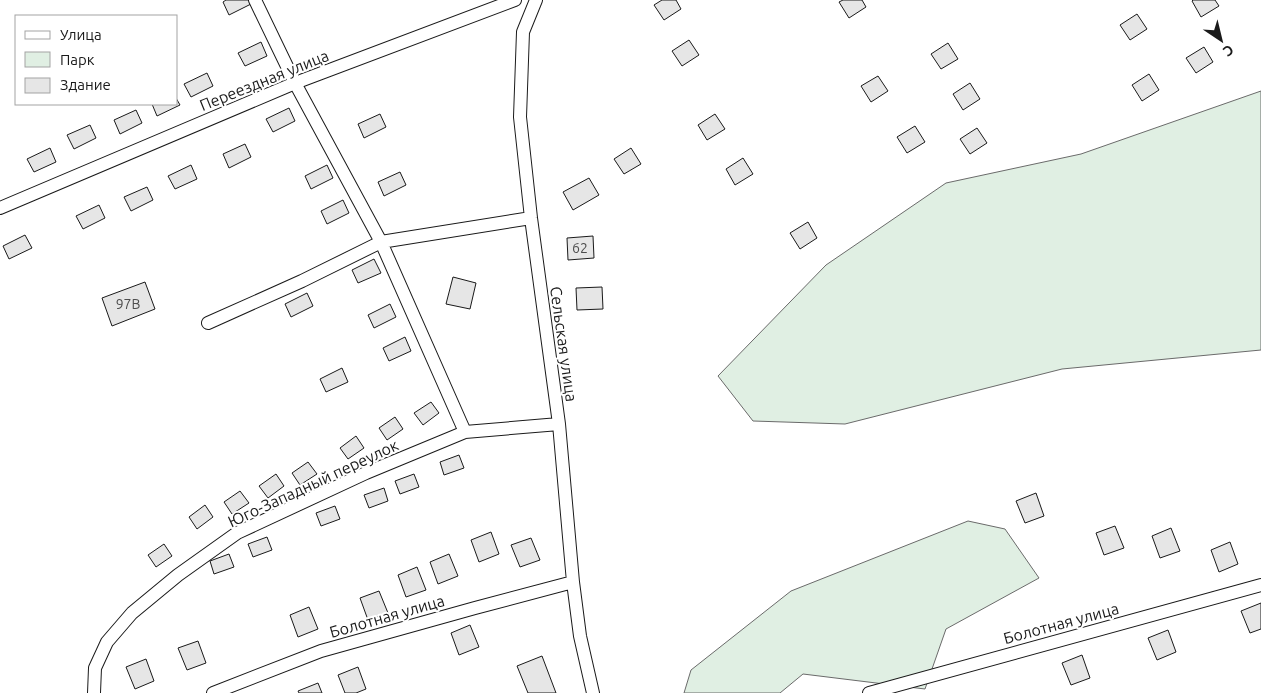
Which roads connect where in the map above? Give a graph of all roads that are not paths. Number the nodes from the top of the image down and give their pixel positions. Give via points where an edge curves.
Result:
1 (255, 0) edge
2 (515, 0) edge
3 (536, 0) edge
4 (295, 84) junction
5 (0, 208) edge
6 (531, 218) junction
7 (381, 242) junction
8 (208, 323) dead end
9 (559, 424) junction
10 (464, 432) junction
11 (573, 582) junction
12 (1261, 585) edge
13 (94, 693) edge
14 (213, 693) edge
15 (593, 693) edge
16 (869, 693) edge

1 - 4 street
2 - 4 street, Переездная улица
3 - 6 street, Сельская улица via 523,32 520,117
4 - 5 street, Переездная улица
4 - 7 street
6 - 7 street
6 - 9 street, Сельская улица
7 - 8 street
7 - 10 street
9 - 10 street, Юго-Западный переулок
9 - 11 street, Сельская улица
10 - 13 street, Юго-Западный переулок via 237,533 132,613 107,642 94,668
11 - 14 street, Болотная улица via 321,651
11 - 15 street, Сельская улица via 580,636
12 - 16 street, Болотная улица

